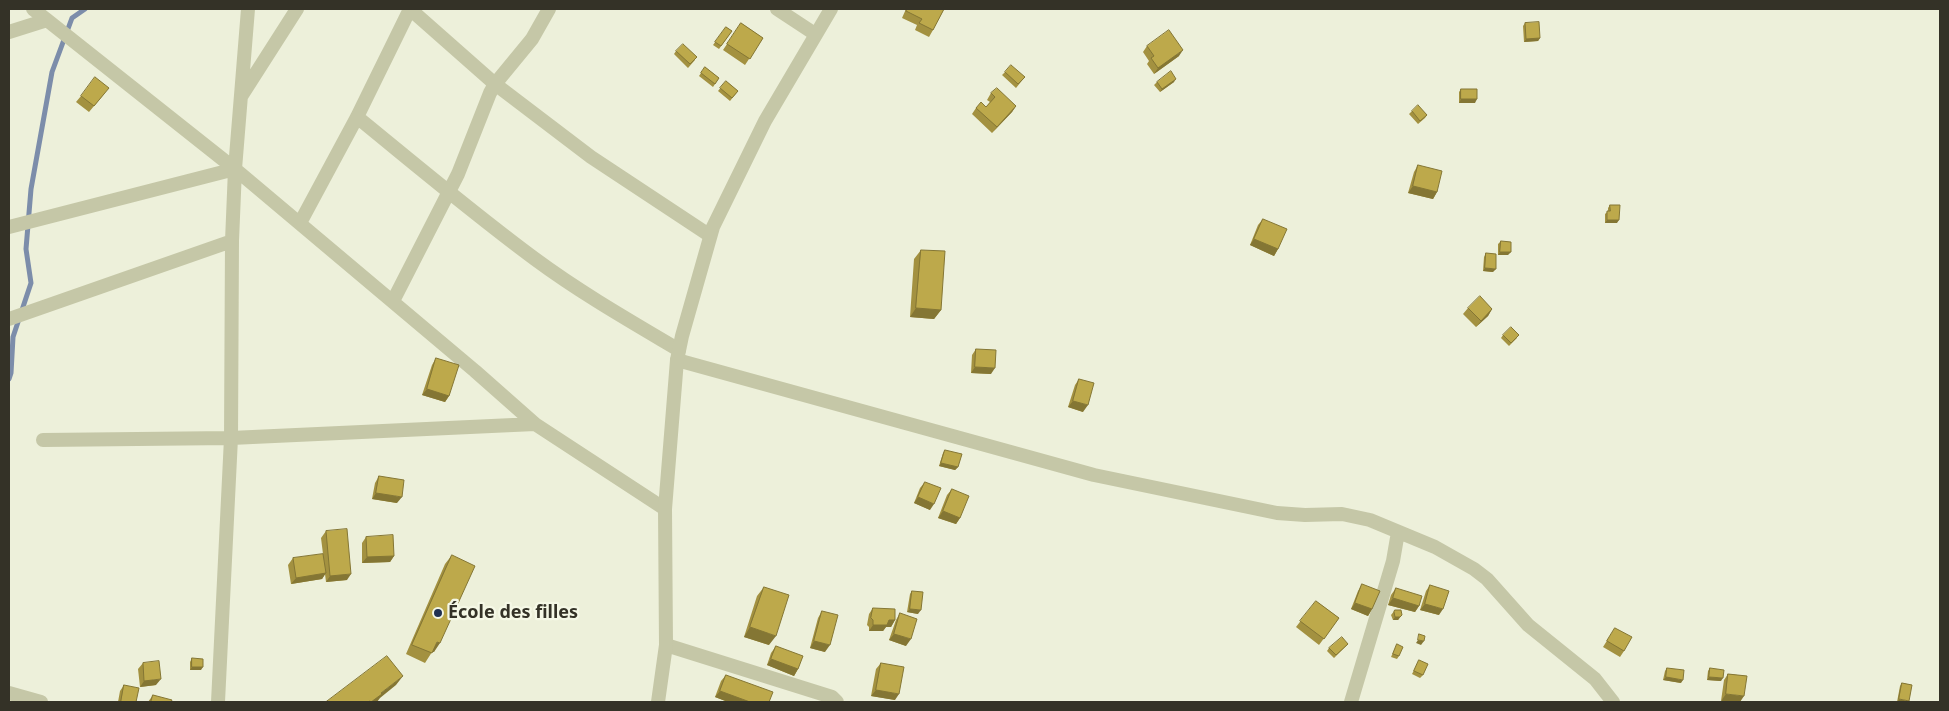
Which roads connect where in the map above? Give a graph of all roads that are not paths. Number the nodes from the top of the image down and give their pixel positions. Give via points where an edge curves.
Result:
1 (33, 9) edge
2 (248, 9) edge
3 (297, 9) edge
4 (410, 9) edge
5 (548, 9) edge
6 (777, 9) edge
7 (831, 9) edge
8 (47, 20) junction
9 (9, 32) edge
10 (815, 34) junction
11 (495, 84) junction
12 (240, 97) junction
13 (357, 117) junction
14 (236, 169) junction
15 (447, 192) junction
16 (300, 223) junction
17 (9, 227) edge
18 (709, 235) junction
19 (232, 241) junction
20 (393, 301) junction
21 (9, 319) edge
22 (678, 355) junction
23 (535, 424) junction
24 (231, 438) junction
25 (43, 440) dead end
26 (665, 509) junction
27 (1398, 532) junction
28 (666, 644) junction
29 (9, 693) edge
30 (41, 702) edge
31 (218, 702) edge
32 (658, 702) edge
33 (837, 702) edge
34 (1351, 702) edge
35 (1614, 702) edge

1 - 8 street
2 - 12 street
3 - 12 street
4 - 11 street
4 - 13 street
5 - 11 street via 532,40
6 - 10 street
7 - 10 street
8 - 9 street
8 - 14 street
10 - 18 street via 755,141
11 - 15 street via 458,174
11 - 18 street via 591,157
12 - 14 street
13 - 15 street
13 - 16 street
14 - 16 street
14 - 17 street
14 - 19 street
15 - 20 street
15 - 22 street via 535,260
16 - 20 street
18 - 22 street
19 - 21 street
19 - 24 street
20 - 23 street
22 - 26 street
22 - 27 street via 1094,475 1277,513 1354,516
23 - 24 street
23 - 26 street
24 - 25 street
24 - 31 street
26 - 28 street
27 - 34 street via 1393,561
27 - 35 street via 1435,547 1487,579 1528,625 1595,680
28 - 32 street
28 - 33 street via 832,697
29 - 30 street

